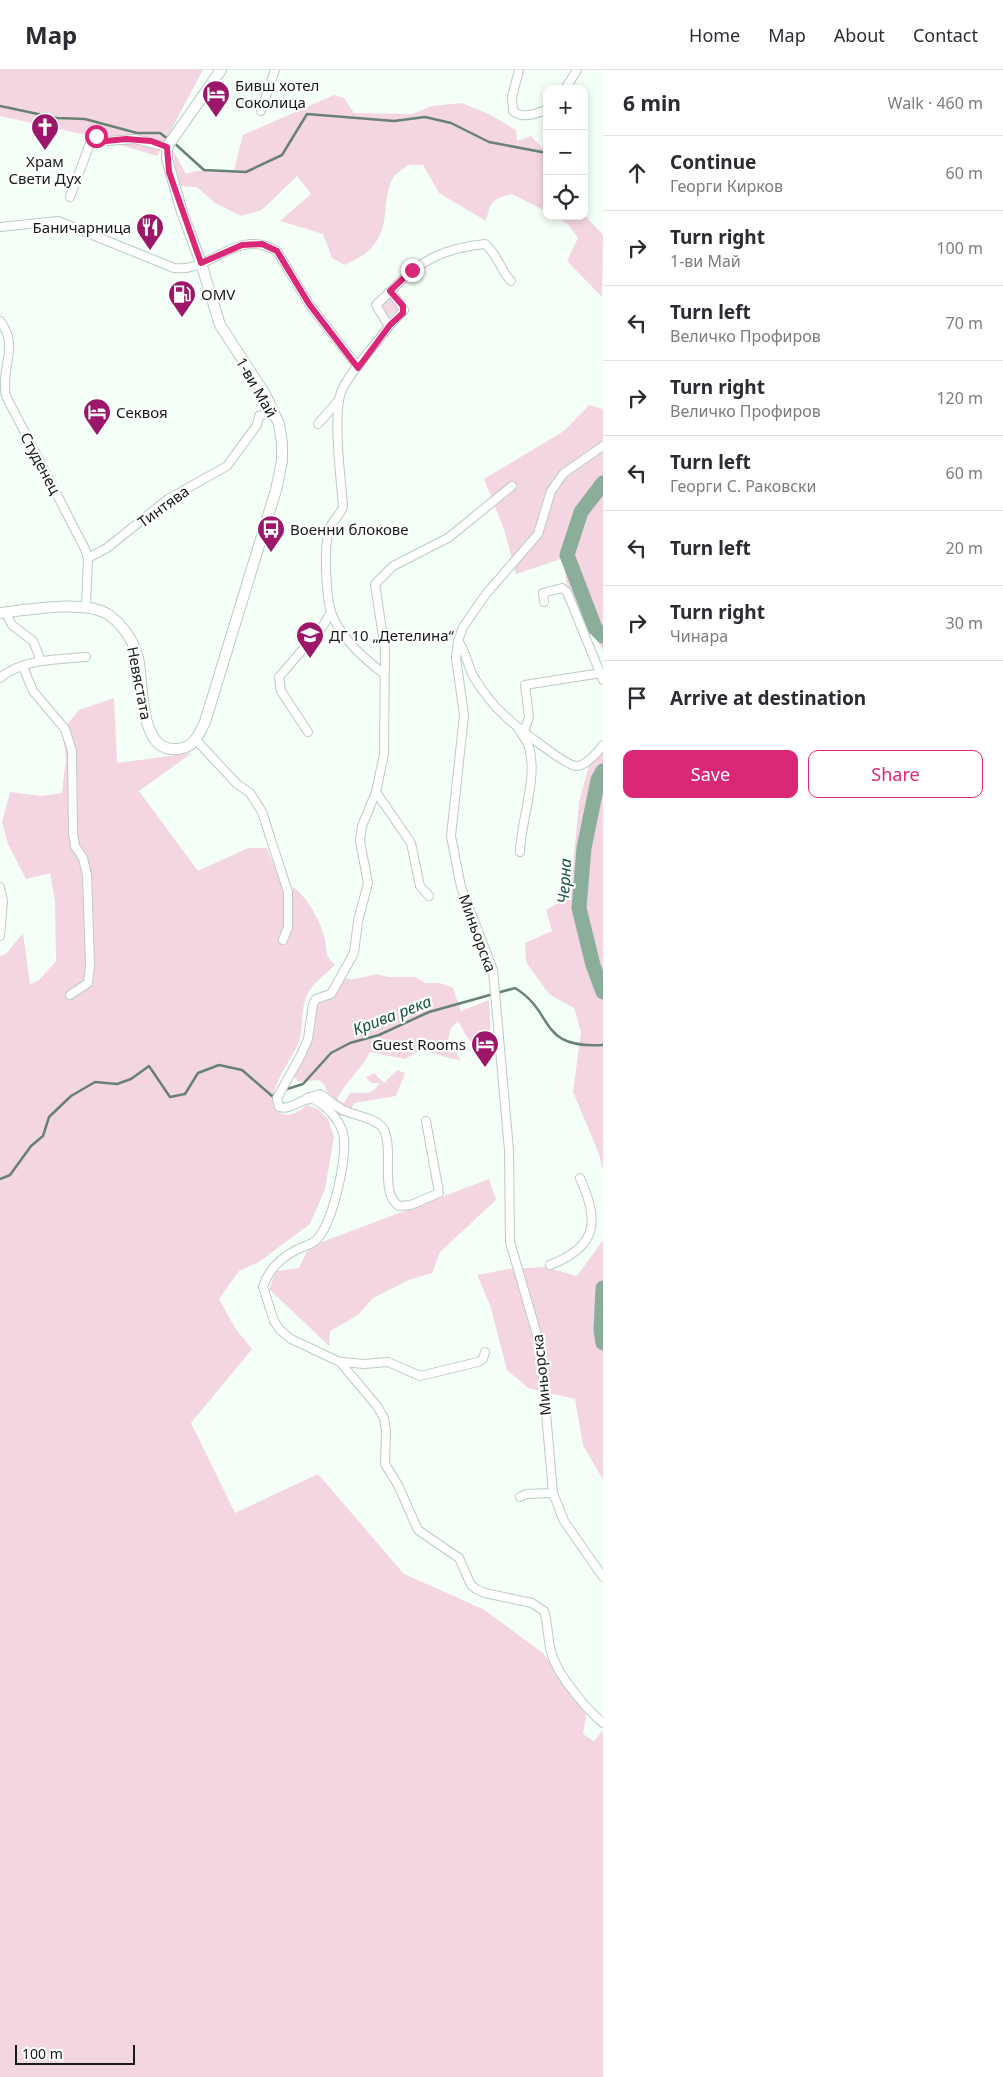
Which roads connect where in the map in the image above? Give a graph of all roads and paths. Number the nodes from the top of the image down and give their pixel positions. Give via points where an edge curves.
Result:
1 (221, 70) edge
2 (275, 70) edge
3 (519, 70) edge
4 (577, 70) edge
5 (568, 85) edge
6 (543, 110) edge
7 (261, 111) dead end
8 (170, 143) junction
9 (70, 197) dead end
10 (0, 226) edge
11 (201, 263) junction
12 (511, 281) dead end
13 (390, 291) junction
14 (0, 321) edge
15 (390, 325) junction
16 (358, 368) junction
17 (339, 400) junction
18 (273, 411) junction
19 (318, 424) dead end
20 (603, 446) edge
21 (512, 486) dead end
22 (88, 558) junction
23 (544, 602) dead end
24 (86, 606) junction
25 (331, 612) junction
26 (3, 613) edge
27 (458, 640) junction
28 (86, 657) dead end
29 (41, 661) junction
30 (23, 667) junction
31 (384, 673) junction
32 (602, 676) edge
33 (0, 678) edge
34 (515, 724) junction
35 (524, 731) junction
36 (308, 732) dead end
37 (196, 740) junction
38 (603, 745) edge
39 (376, 792) junction
40 (520, 852) dead end
41 (0, 887) edge
42 (430, 896) dead end
43 (0, 936) edge
44 (283, 940) dead end
45 (70, 995) dead end
46 (306, 1100) junction
47 (426, 1121) dead end
48 (580, 1178) dead end
49 (550, 1265) dead end
50 (485, 1352) dead end
51 (340, 1362) junction
52 (553, 1493) junction
53 (520, 1497) dead end
54 (599, 1567) edge
55 (603, 1577) edge
56 (603, 1724) edge

1 - 8 street
2 - 7 street
3 - 6 street via 512,97 513,111 517,114
4 - 5 street
8 - 9 street via 126,139 106,141 94,137 90,140
8 - 11 street, 1-ви Май via 169,172
10 - 11 street via 58,221 174,268 193,268
11 - 16 street via 242,245 262,244 277,251 309,304
11 - 18 street, 1-ви Май via 220,325
12 - 13 street via 485,244 432,256
13 - 15 street via 404,310
13 - 15 street via 376,305
14 - 22 street, Студенец via 9,335 10,344 4,374 6,396
15 - 16 street
16 - 17 street via 342,390
17 - 19 street
17 - 25 street via 343,506 342,512 334,519 327,541 326,576
18 - 22 street, Тинтява via 259,416 257,425 227,466 168,499 108,548
18 - 37 street, 1-ви Май via 282,444 276,490 205,722
20 - 27 street, Миньорска via 564,473 551,491 538,534 486,594
21 - 31 street via 448,538 393,566 375,584 384,636
22 - 24 street, Студенец
23 - 32 street via 543,593 562,588 568,592
24 - 26 street, Невястата
24 - 37 street, Невястата via 107,614 131,639 138,658 145,713 150,733 157,744 165,749 183,749
25 - 31 street via 359,653
25 - 36 street via 279,677 281,691
26 - 29 street via 33,641
27 - 34 street via 474,677 493,704
27 - 52 street, Миньорска via 456,658 464,715 451,836 461,887 489,957 495,984 509,1150 510,1242 540,1345
28 - 29 street
29 - 30 street
30 - 33 street
30 - 45 street via 33,691 65,729 72,751 73,832 75,846 88,875 90,965 88,984
31 - 39 street via 384,754
32 - 35 street via 525,685 529,717
34 - 35 street
34 - 40 street via 527,741 530,753 529,799
35 - 38 street via 574,766 593,756
37 - 44 street via 237,784 250,793 262,812 288,892 288,927
39 - 42 street via 410,843 420,886
39 - 46 street via 362,826 360,840 368,883 354,954 331,994 316,999 313,1004 302,1055 277,1098 280,1107 285,1108
41 - 43 street via 3,901
46 - 47 street via 320,1094 345,1112 381,1126 386,1136 389,1186 393,1201 398,1206 410,1205 439,1193
46 - 51 street via 316,1100 340,1127 344,1138 338,1183 329,1216 318,1238 282,1259 263,1287 280,1330 291,1339
48 - 49 street via 591,1202 590,1233 565,1258
50 - 51 street via 478,1362 420,1376 388,1362
51 - 56 street via 367,1391 384,1418 385,1464 418,1530 456,1555 471,1585 494,1595 532,1602 544,1612 552,1657 578,1696
52 - 53 street
52 - 54 street, Миньорска via 564,1522
54 - 55 street, Миньорска

